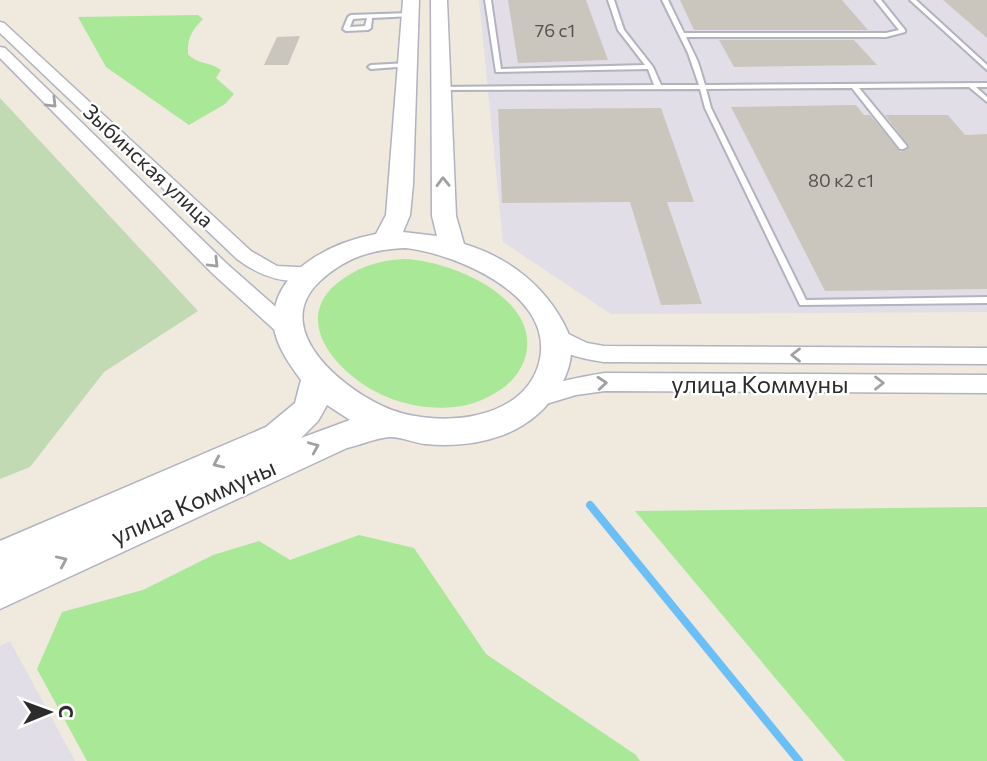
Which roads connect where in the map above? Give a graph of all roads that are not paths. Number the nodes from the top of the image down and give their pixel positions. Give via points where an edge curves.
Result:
1 (439, 0) edge
2 (488, 0) edge
3 (611, 0) edge
4 (664, 0) edge
5 (878, 0) edge
6 (913, 0) edge
7 (411, 7) edge
8 (370, 16) dead end
9 (0, 26) edge
10 (682, 35) junction
11 (0, 51) edge
12 (408, 65) junction
13 (371, 66) dead end
14 (650, 67) junction
15 (45, 68) junction
16 (987, 68) edge
17 (24, 75) junction
18 (970, 85) junction
19 (987, 85) edge
20 (854, 86) junction
21 (658, 87) junction
22 (703, 87) junction
23 (441, 89) junction
24 (987, 100) edge
25 (903, 147) dead end
26 (386, 241) junction
27 (453, 249) junction
28 (311, 273) junction
29 (987, 300) edge
30 (287, 329) junction
31 (554, 335) junction
32 (987, 356) edge
33 (317, 377) junction
34 (987, 384) edge
35 (536, 398) junction
36 (390, 423) junction
37 (0, 560) edge
38 (0, 589) edge

1 - 23 street
2 - 14 lane via 498,71
3 - 14 lane via 621,30
4 - 10 lane
5 - 10 lane via 903,30 886,35
6 - 16 lane
7 - 8 lane
7 - 12 street
9 - 15 street, Зыбинская улица
10 - 22 lane
11 - 17 street, Зыбинская улица
12 - 13 lane
12 - 26 street via 398,215
14 - 21 lane
15 - 17 street
15 - 28 street, Зыбинская улица via 265,271
17 -> 30 street, Зыбинская улица
18 - 19 lane
18 - 20 lane
18 - 24 lane
20 - 22 lane
20 - 25 lane
21 - 22 lane
21 - 23 lane
22 - 29 lane via 702,96 803,303
27 -> 23 street via 444,216
26 - 27 street via 424,242
26 - 28 street via 362,245
27 - 31 street via 485,262 525,290 546,316
28 - 30 street via 294,294
30 - 33 street via 302,360
32 -> 31 street, улица Коммуны via 604,355 583,351
31 - 35 street via 554,369
33 - 36 street via 353,407
33 -> 37 street, улица Коммуны via 318,394 310,408 278,437
35 -> 34 street, улица Коммуны via 605,382
35 - 36 street via 503,421 479,429 433,431
38 -> 36 street, улица Коммуны via 340,436

